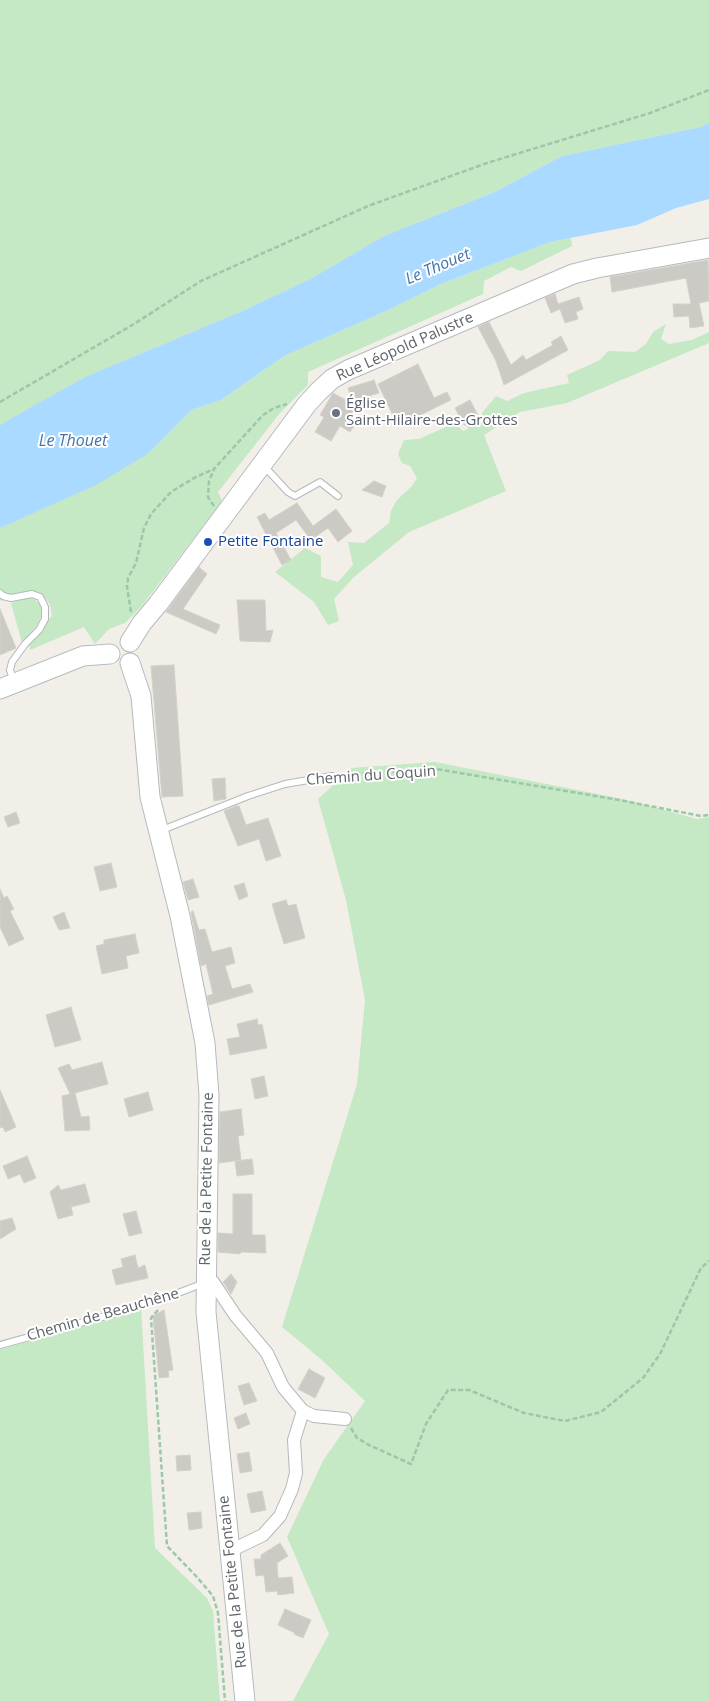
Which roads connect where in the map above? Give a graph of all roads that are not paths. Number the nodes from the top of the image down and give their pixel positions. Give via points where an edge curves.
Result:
1 (709, 248) edge
2 (262, 464) junction
3 (338, 496) dead end
4 (0, 593) edge
5 (130, 642) junction
6 (110, 654) junction
7 (130, 663) junction
8 (7, 687) edge
9 (332, 776) road end
10 (158, 831) junction
11 (205, 1283) junction
12 (0, 1345) edge
13 (303, 1411) junction
14 (345, 1419) road end
15 (230, 1551) junction
16 (245, 1701) edge

1 - 2 street, Rue Léopold Palustre via 574,274 348,370 332,379 307,404
2 - 3 lane via 295,496 320,482
2 - 5 street, Rue Léopold Palustre
4 - 8 lane via 11,598 32,594 40,597 45,607 45,619 12,662
5 - 6 street via 118,641
5 - 7 street via 135,656
6 - 7 street via 118,664
6 - 8 street via 83,656
7 - 10 street, Rue de la Petite Fontaine via 141,696 150,796
9 - 10 lane, Chemin du Coquin via 276,787
10 - 11 street, Rue de la Petite Fontaine via 180,916 205,1044 209,1095
11 - 12 lane, Chemin de Beauchêne via 114,1314
11 - 13 street via 213,1282 267,1353 283,1387
11 - 15 street, Rue de la Petite Fontaine
13 - 14 street via 314,1416
13 - 15 street via 294,1440 296,1473 280,1516 264,1535
15 - 16 street, Rue de la Petite Fontaine

